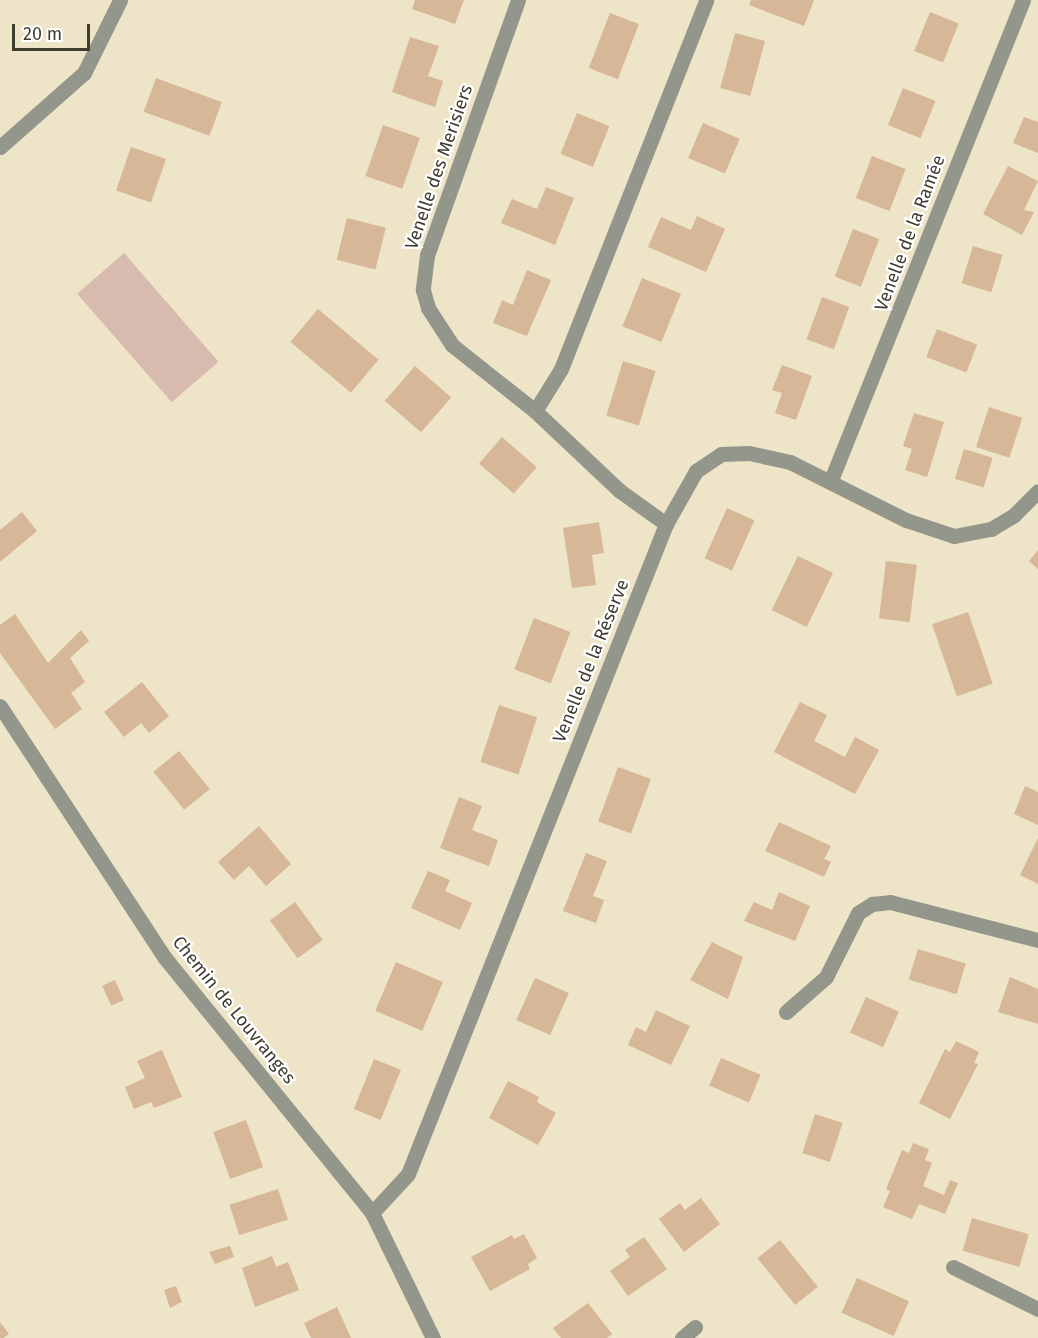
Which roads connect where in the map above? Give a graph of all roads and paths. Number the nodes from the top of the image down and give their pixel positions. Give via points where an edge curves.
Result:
1 (120, 0) edge
2 (518, 0) edge
3 (706, 0) edge
4 (1023, 0) edge
5 (0, 147) edge
6 (535, 411) junction
7 (831, 480) junction
8 (1038, 491) edge
9 (666, 524) junction
10 (0, 706) edge
11 (1038, 940) edge
12 (786, 1012) dead end
13 (372, 1213) junction
14 (953, 1268) dead end
15 (1038, 1309) edge
16 (695, 1328) dead end
17 (433, 1338) edge
18 (682, 1338) edge

1 - 5 street via 84,73
2 - 6 street, Venelle des Merisiers via 427,255 423,290 428,308 452,345
3 - 6 street via 561,369
4 - 7 street, Venelle de la Ramée
6 - 9 street, Venelle des Merisiers via 620,491
7 - 8 street, Venelle de la Réserve via 906,520 954,536 991,529 1013,516
7 - 9 street, Venelle de la Réserve via 790,462 749,453 721,454 696,471
9 - 13 street, Venelle de la Réserve via 408,1174
10 - 13 street, Chemin de Louvranges via 165,958
11 - 12 street via 890,902 872,904 858,913 826,977
13 - 17 street, Chemin de Louvranges
14 - 15 street
16 - 18 street

